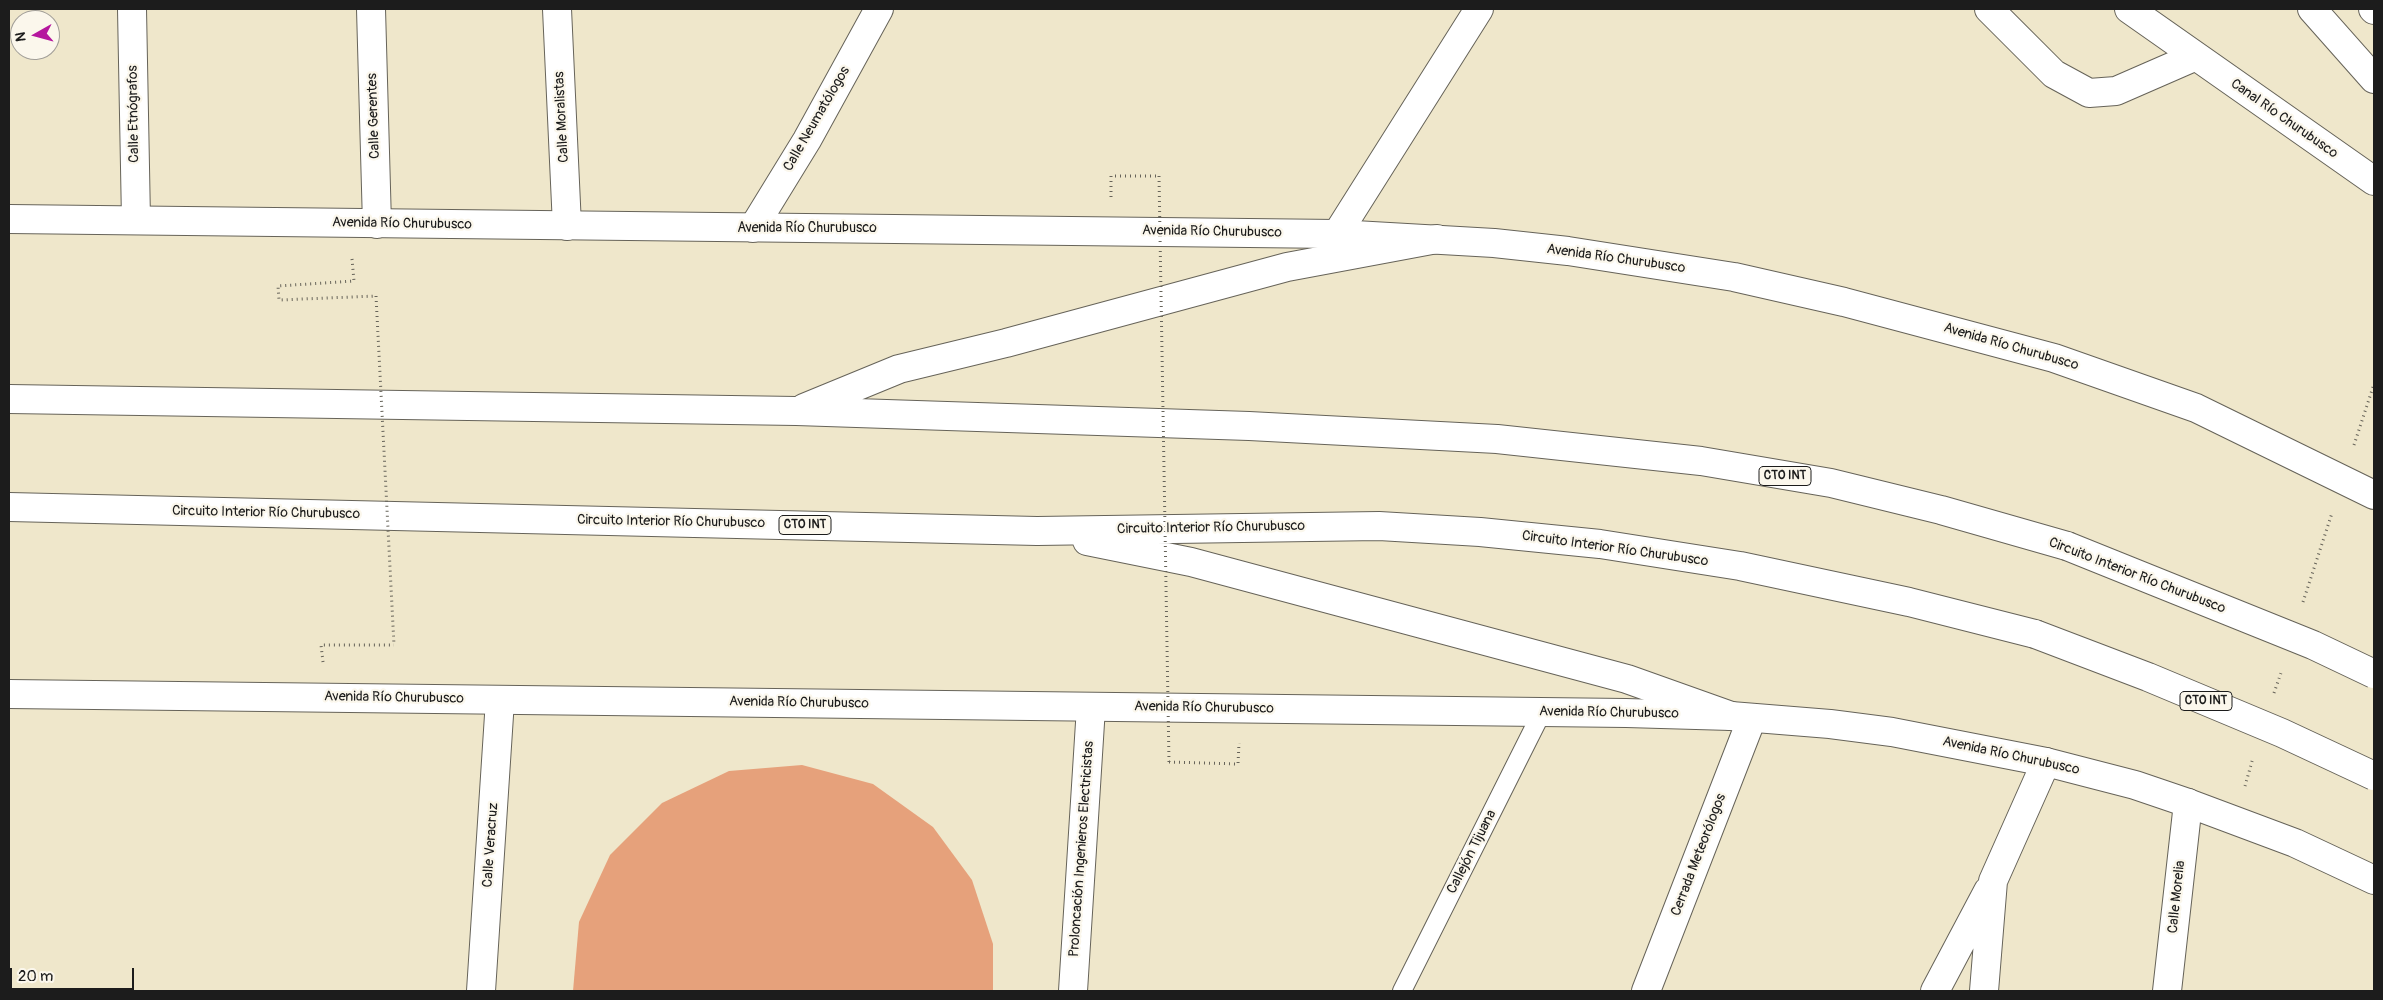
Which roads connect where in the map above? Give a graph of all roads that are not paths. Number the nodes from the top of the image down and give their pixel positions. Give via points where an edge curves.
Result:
1 (132, 9) edge
2 (371, 9) edge
3 (557, 9) edge
4 (879, 9) edge
5 (1479, 9) edge
6 (1989, 9) edge
7 (2129, 9) edge
8 (2312, 9) edge
9 (2194, 57) junction
10 (2374, 79) edge
11 (2374, 181) edge
12 (9, 219) edge
13 (136, 220) junction
14 (377, 224) junction
15 (567, 226) junction
16 (753, 228) junction
17 (1337, 234) junction
18 (1437, 239) junction
19 (9, 399) edge
20 (796, 411) junction
21 (2374, 495) edge
22 (9, 507) edge
23 (1037, 531) junction
24 (2374, 674) edge
25 (9, 694) edge
26 (500, 700) junction
27 (1091, 707) junction
28 (1542, 712) junction
29 (1742, 717) junction
30 (2046, 762) junction
31 (2374, 776) edge
32 (2188, 803) junction
33 (2374, 880) edge
34 (1993, 881) junction
35 (481, 991) edge
36 (1073, 991) edge
37 (1402, 991) edge
38 (1646, 991) edge
39 (1935, 991) edge
40 (1984, 991) edge
41 (2167, 991) edge

1 - 13 main road, Calle Etnógrafos
2 - 14 main road, Calle Gerentes
3 - 15 main road, Calle Moralistas
4 - 16 main road, Calle Neumatólogos
5 - 17 main road
6 - 9 main road via 2054,74 2090,93 2116,91
7 - 9 main road, Canal Río Churubusco
8 - 10 main road
9 - 11 main road, Canal Río Churubusco
12 - 13 main road, Avenida Río Churubusco
13 - 14 main road, Avenida Río Churubusco
14 - 15 main road, Avenida Río Churubusco
15 - 16 main road, Avenida Río Churubusco
16 - 17 main road, Avenida Río Churubusco
17 - 18 main road, Avenida Río Churubusco
18 - 20 main road via 1287,267 899,369
18 - 21 main road, Avenida Río Churubusco via 1568,251 1734,277 1844,302 2054,358 2196,408
19 - 20 main road, Circuito Interior Río Churubusco / CTO INT
20 - 24 main road, Circuito Interior Río Churubusco / CTO INT, bridge via 1249,426 1496,439 1701,461 1831,483 2067,546 2313,645
22 - 23 main road, Circuito Interior Río Churubusco / CTO INT
23 - 29 main road via 1201,565 1627,679
23 - 31 main road, Circuito Interior Río Churubusco / CTO INT, bridge via 1379,526 1600,544 1740,566 1909,602 2035,634 2282,733
25 - 26 main road, Avenida Río Churubusco
26 - 27 main road, Avenida Río Churubusco
26 - 35 main road, Calle Veracruz
27 - 28 main road, Avenida Río Churubusco
27 - 36 main road, Proloncación Ingenieros Electricistas
28 - 29 main road, Avenida Río Churubusco
28 - 37 lane, Callejón Tijuana
29 - 30 main road, Avenida Río Churubusco via 1892,732
29 - 38 main road, Cerrada Meteorólogos
30 - 32 main road, Avenida Río Churubusco via 2135,785
30 - 34 main road
32 - 33 main road, Avenida Río Churubusco via 2295,843
32 - 41 main road, Calle Morelia
34 - 39 main road
34 - 40 main road

